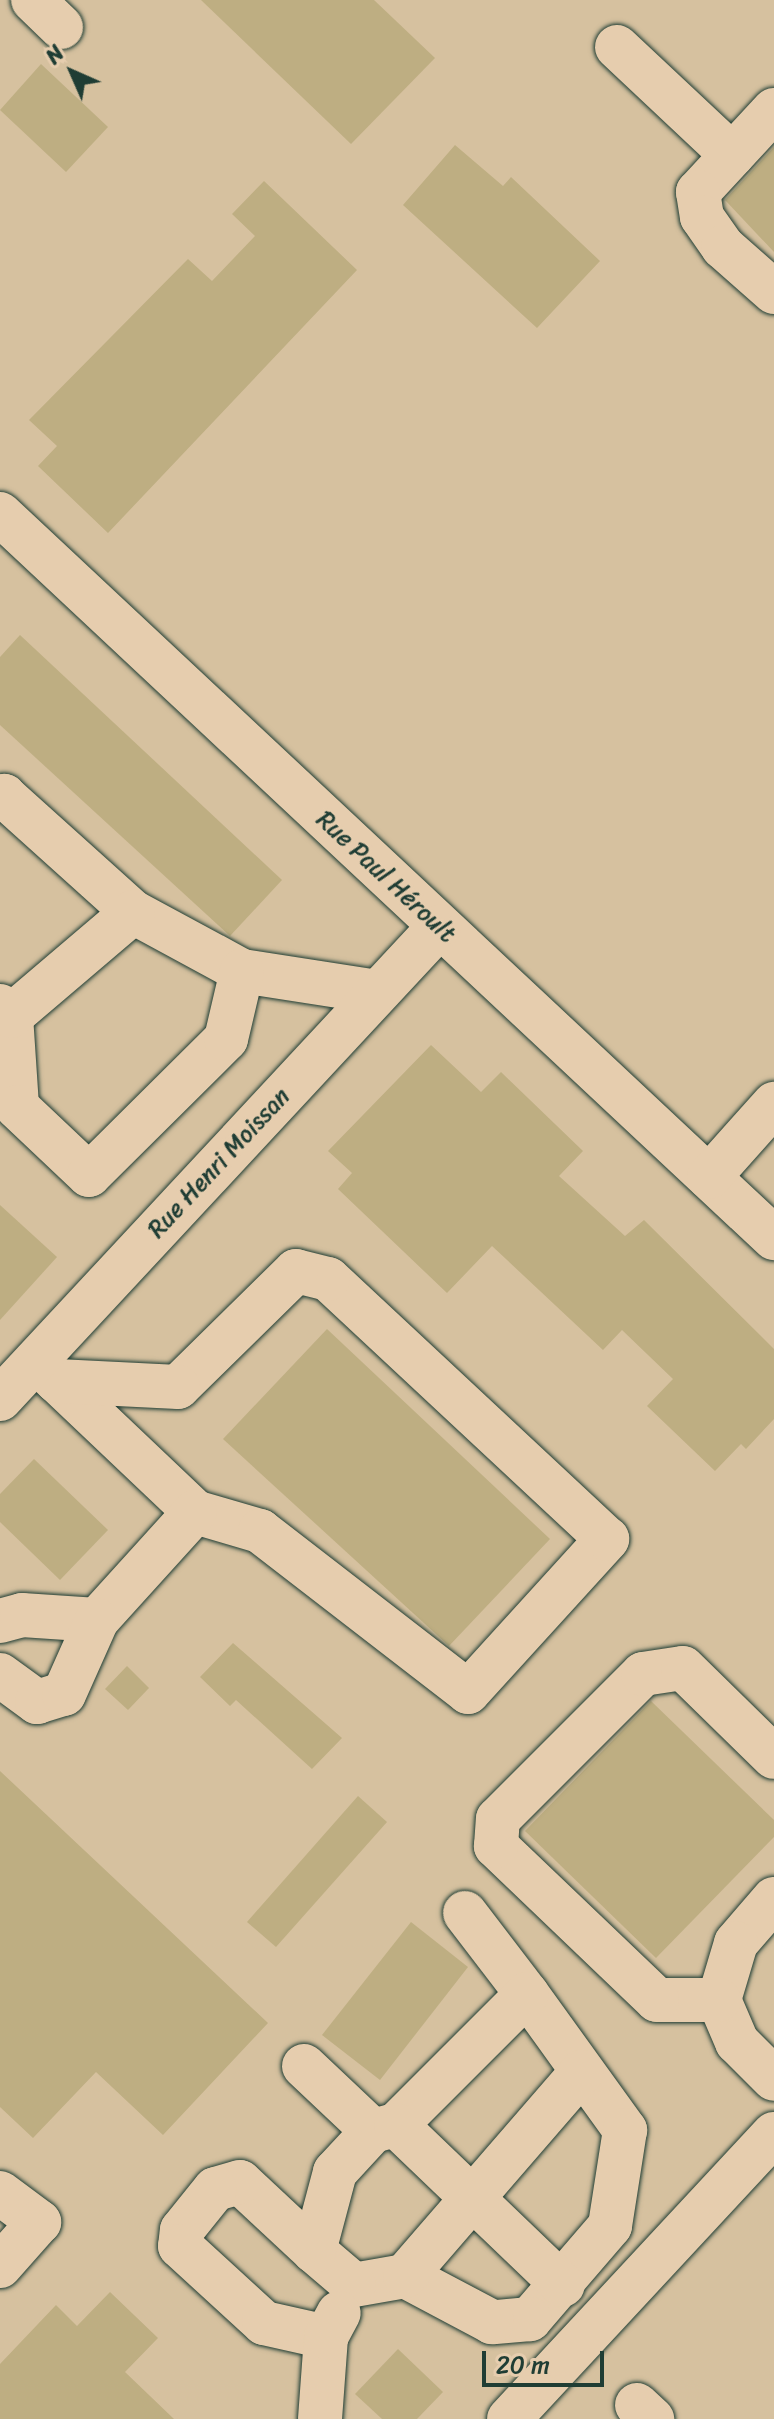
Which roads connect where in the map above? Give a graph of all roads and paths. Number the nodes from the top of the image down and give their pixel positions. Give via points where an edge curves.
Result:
1 (617, 47) dead end
2 (774, 110) edge
3 (732, 155) junction
4 (774, 292) edge
5 (0, 514) edge
6 (0, 800) edge
7 (133, 912) junction
8 (439, 927) junction
9 (242, 971) junction
10 (377, 992) junction
11 (5, 1011) edge
12 (774, 1104) edge
13 (709, 1177) junction
14 (774, 1238) edge
15 (46, 1371) junction
16 (0, 1399) edge
17 (195, 1512) junction
18 (97, 1620) junction
19 (0, 1621) edge
20 (0, 1675) edge
21 (774, 1757) edge
22 (774, 1899) edge
23 (465, 1913) dead end
24 (527, 1994) junction
25 (719, 2000) junction
26 (304, 2066) dead end
27 (582, 2072) junction
28 (774, 2079) edge
29 (384, 2128) junction
30 (774, 2134) edge
31 (0, 2193) edge
32 (471, 2198) junction
33 (314, 2251) junction
34 (0, 2266) edge
35 (405, 2276) junction
36 (354, 2285) junction
37 (563, 2285) junction
38 (326, 2337) junction
39 (520, 2415) edge
40 (320, 2419) edge

1 - 3 street
2 - 3 street
3 - 4 street via 698,192 702,217 723,247
5 - 8 street, Rue Paul Héroult
6 - 7 street via 4,796
7 - 9 street
7 - 11 street
8 - 10 street, Rue Henri Moissan
8 - 13 street, Rue Paul Héroult
9 - 10 street
9 - 11 street via 226,1039 89,1175 17,1107
10 - 15 street, Rue Henri Moissan
12 - 13 street
13 - 14 street, Rue Paul Héroult
15 - 16 street, Rue Henri Moissan
15 - 17 street
15 - 17 street via 178,1387 296,1271 328,1279 607,1539 468,1692 260,1531
17 - 18 street
18 - 19 street via 22,1615
18 - 20 street via 64,1694 37,1702
21 - 25 street via 683,1668 643,1674 498,1819 496,1846 657,2000
22 - 25 street via 736,1943
23 - 24 street
24 - 27 street
24 - 29 street
25 - 28 street via 737,2042
26 - 29 street
27 - 32 street
27 - 37 street via 625,2130 610,2226
29 - 32 street
29 - 33 street via 335,2172
30 - 39 street
31 - 34 street via 39,2222
32 - 35 street
32 - 37 street
33 - 36 street
33 - 38 street via 240,2182 215,2189 182,2230 180,2246 264,2323
35 - 36 street
35 - 37 street via 492,2322 530,2319
36 - 38 street
38 - 40 street

